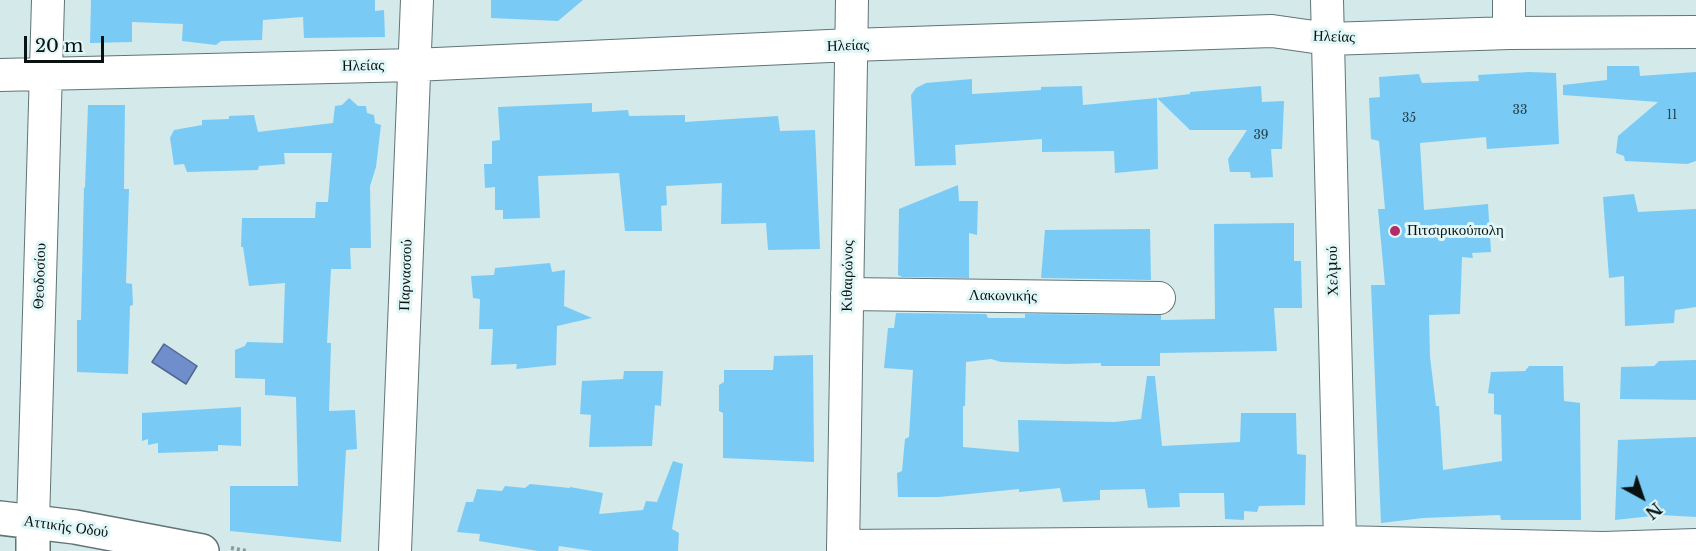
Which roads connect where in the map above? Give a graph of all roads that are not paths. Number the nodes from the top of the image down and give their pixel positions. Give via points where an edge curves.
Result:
1 (48, 0) edge
2 (417, 0) edge
3 (852, 0) edge
4 (1327, 0) edge
5 (1509, 0) edge
6 (1696, 32) edge
7 (1509, 33) junction
8 (1328, 39) junction
9 (851, 45) junction
10 (414, 65) junction
11 (47, 74) junction
12 (0, 75) edge
13 (847, 294) junction
14 (1159, 298) dead end
15 (0, 518) edge
16 (33, 537) edge
17 (1340, 543) junction
18 (1696, 546) edge
19 (843, 548) edge
20 (1603, 549) edge
21 (202, 551) edge
22 (395, 551) edge

1 - 11 street, Θεοδοσίου
2 - 10 street, Παρνασσού
3 - 9 street, Κιθαιρώνος
4 - 8 street, Χελμού
5 - 7 street
6 - 7 street, Ηλείας
7 - 8 street, Ηλείας
8 - 9 street, Ηλείας via 1272,32
8 - 17 street, Χελμού
9 - 10 street, Ηλείας
9 - 13 street, Κιθαιρώνος
10 - 11 street, Ηλείας
10 - 22 street, Παρνασσού
11 - 12 street, Ηλείας
11 - 16 street, Θεοδοσίου
13 - 14 street, Λακωνικής
13 - 19 street, Κιθαιρώνος
15 - 16 street, Αττικής Οδού
16 - 21 street, Αττικής Οδού via 75,527
17 - 19 street
17 - 20 street
18 - 20 street

